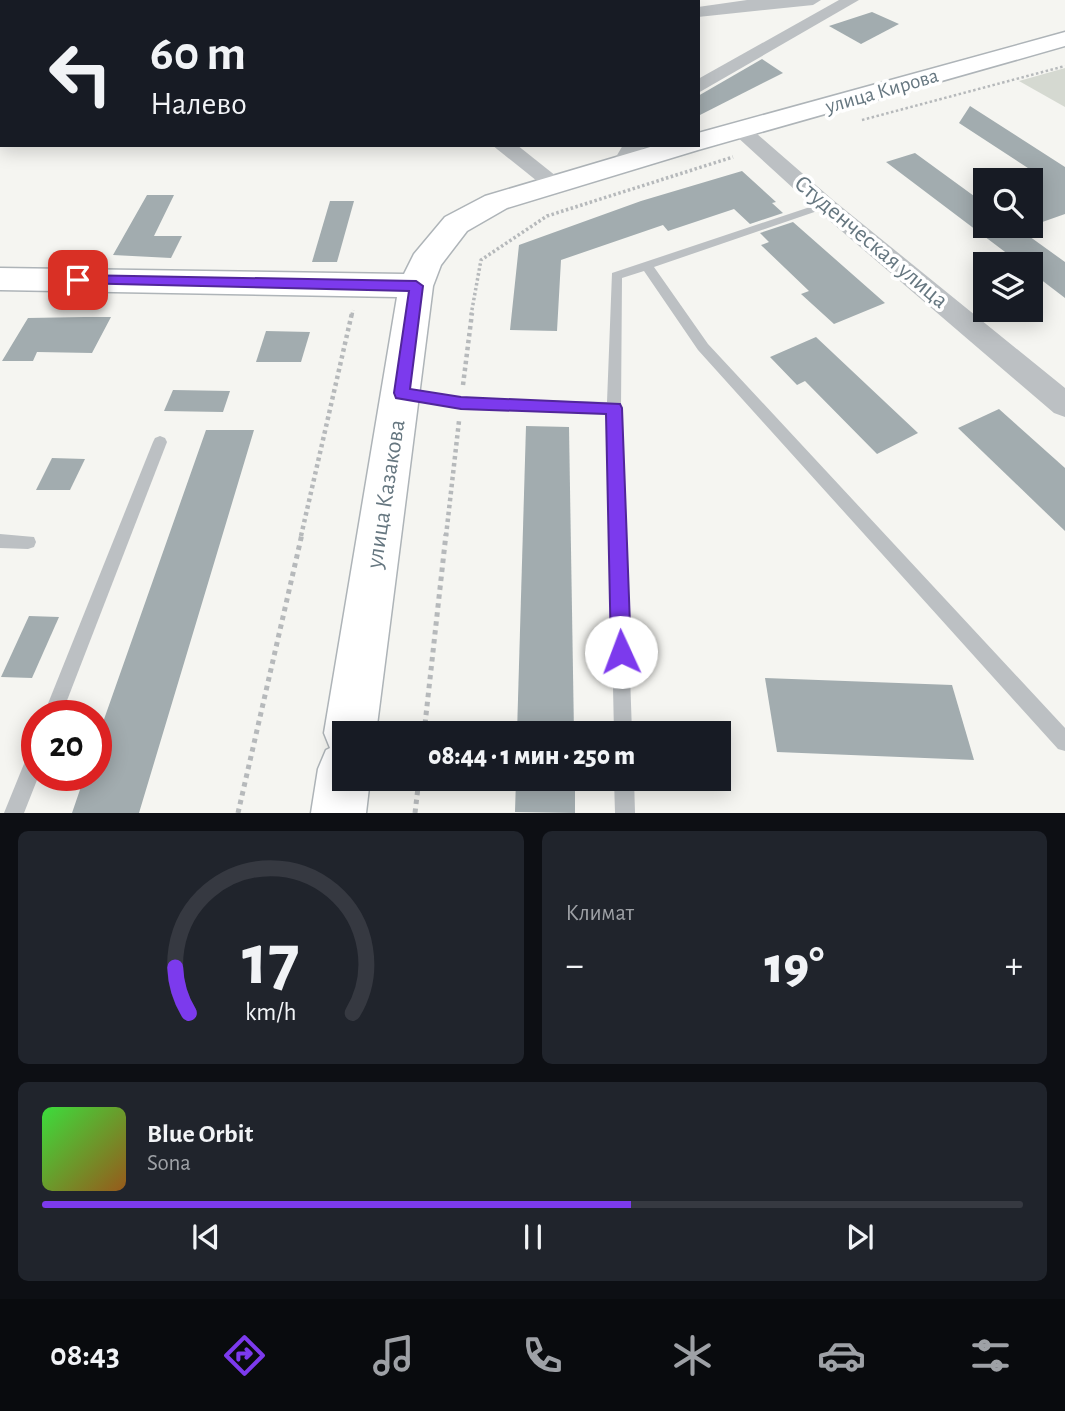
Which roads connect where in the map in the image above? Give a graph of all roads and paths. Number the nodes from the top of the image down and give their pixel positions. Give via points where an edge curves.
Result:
1 (813, 0) edge
2 (851, 0) edge
3 (700, 12) edge
4 (1065, 39) edge
5 (700, 86) edge
6 (742, 131) junction
7 (700, 142) edge
8 (506, 147) edge
9 (675, 147) edge
10 (629, 154) edge
11 (555, 184) junction
12 (825, 205) junction
13 (646, 265) junction
14 (0, 279) edge
15 (358, 285) junction
16 (416, 286) junction
17 (402, 393) junction
18 (1065, 405) edge
19 (614, 408) junction
20 (160, 442) dead end
21 (0, 541) edge
22 (28, 542) dead end
23 (58, 700) edge
24 (352, 721) edge
25 (623, 721) edge
26 (1065, 742) edge
27 (23, 791) edge
28 (342, 791) edge
29 (418, 791) edge
30 (624, 791) edge
31 (15, 813) edge
32 (237, 813) edge
33 (338, 813) edge
34 (415, 813) edge
35 (625, 813) edge

1 - 3 street
2 - 5 street
4 - 6 main road, улица Кирова
6 - 7 main road, улица Кирова
6 - 12 street, Студенческая улица
8 - 11 street
9 - 10 main road
10 - 11 main road
11 - 16 main road, улица Казакова via 496,202 456,224 426,262
12 - 13 lane
12 - 18 street, Студенческая улица
13 - 19 lane via 616,276
13 - 26 lane via 703,347
14 - 15 main road
15 - 16 main road
15 - 32 path
16 - 17 main road, улица Казакова
17 - 19 lane via 461,403
17 - 24 main road, улица Казакова
19 - 25 lane
20 - 23 lane
21 - 22 lane
27 - 31 lane
28 - 33 main road
29 - 34 path
30 - 35 lane

